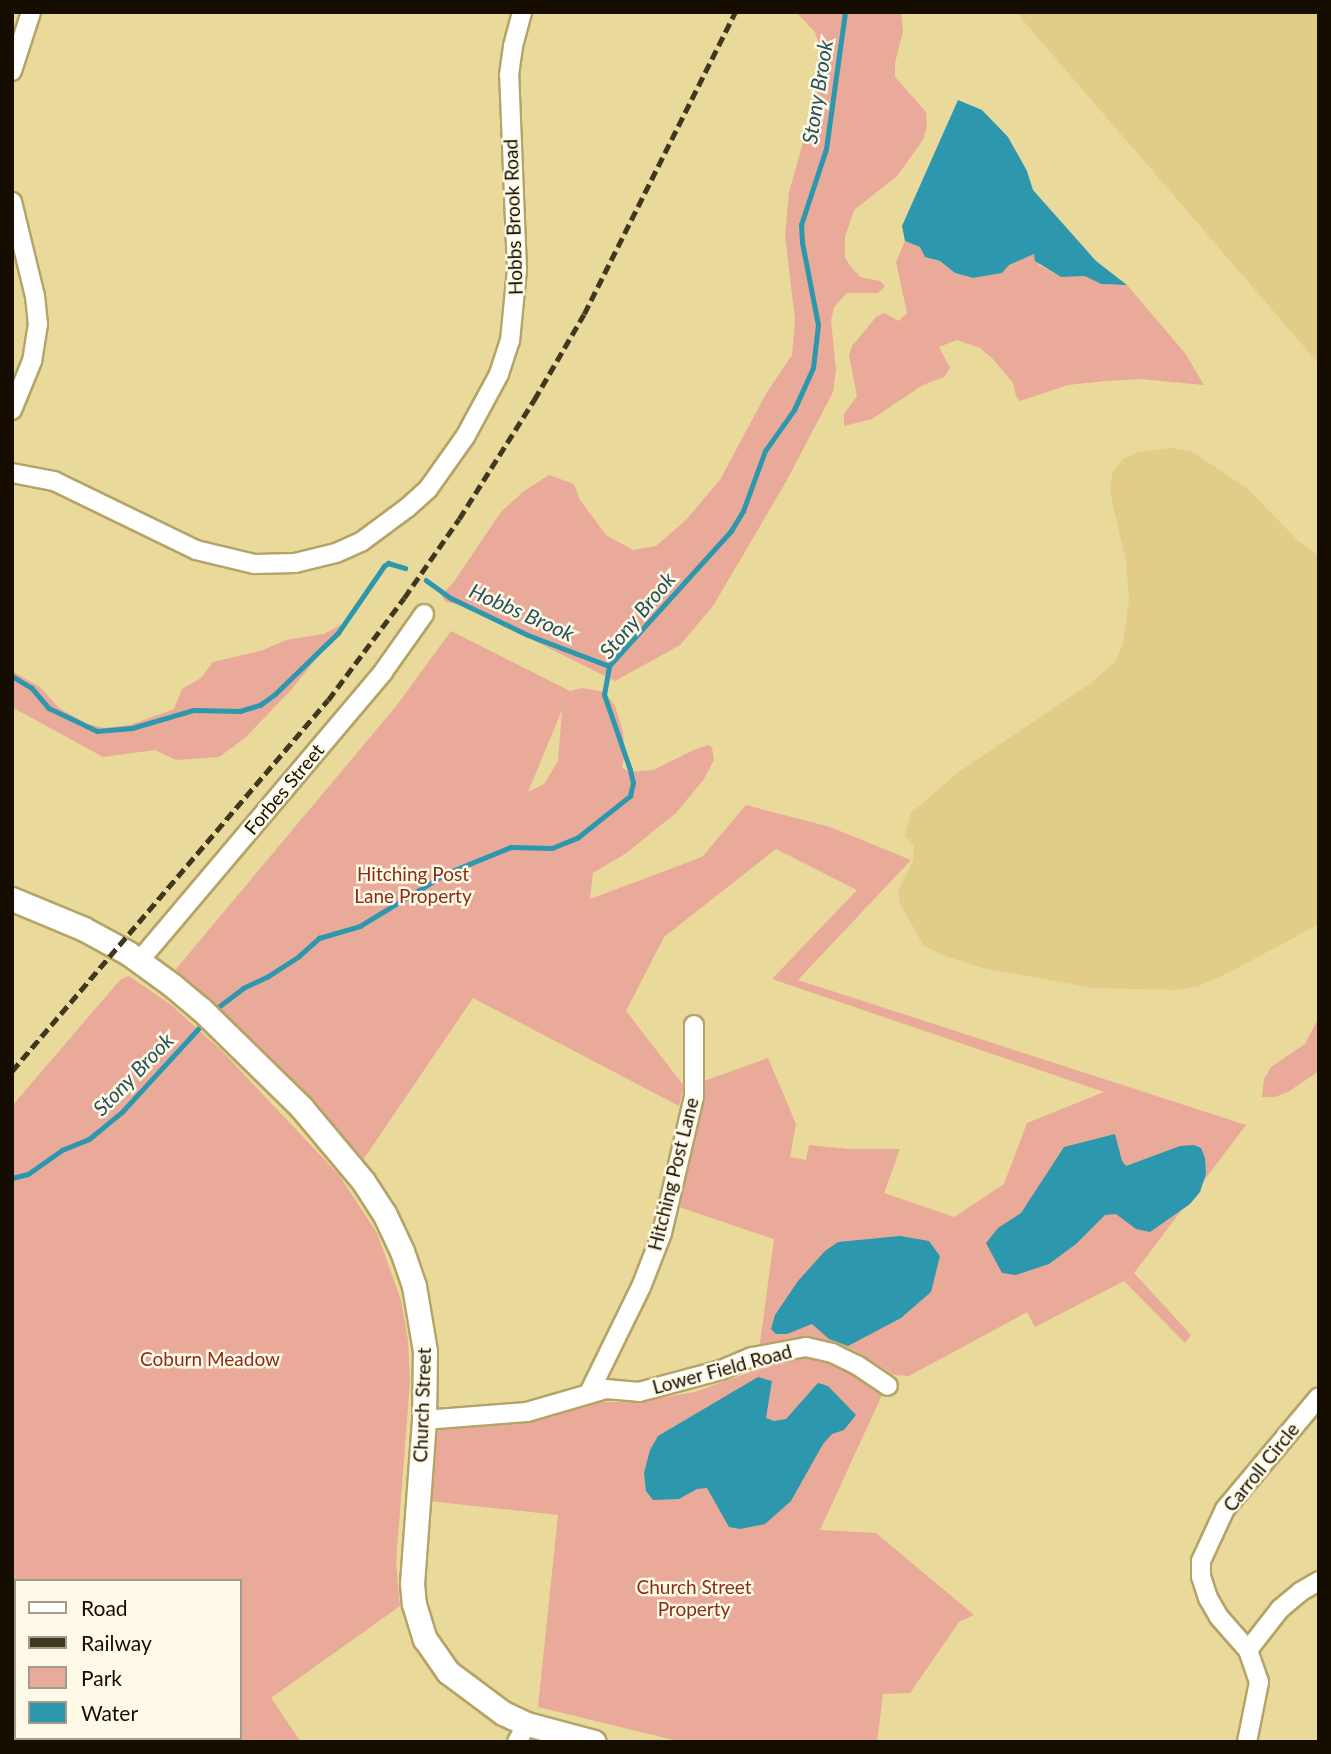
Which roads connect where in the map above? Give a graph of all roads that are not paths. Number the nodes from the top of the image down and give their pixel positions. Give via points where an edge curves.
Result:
1 (32, 12) edge
2 (522, 12) edge
3 (12, 71) edge
4 (12, 202) edge
5 (12, 410) edge
6 (12, 473) edge
7 (424, 614) dead end
8 (12, 899) edge
9 (140, 960) junction
10 (694, 1026) dead end
11 (888, 1386) dead end
12 (589, 1393) junction
13 (1319, 1397) edge
14 (424, 1420) junction
15 (1319, 1581) edge
16 (1248, 1650) junction
17 (522, 1733) edge
18 (594, 1742) edge
19 (1247, 1742) edge

1 - 3 street
2 - 6 street, Hobbs Brook Road via 509,75 517,270 510,341 499,374 466,437 428,489 407,508 361,542 336,553 295,563 254,564 196,550 54,481
4 - 5 street via 38,324 32,361
7 - 9 street, Forbes Street via 383,672
8 - 9 street, Church Street via 84,929
9 - 14 street, Church Street via 202,1010 301,1107 333,1142 384,1213 406,1262 421,1319
10 - 12 street, Hitching Post Lane via 694,1097 662,1233
11 - 12 street, Lower Field Road via 857,1365 806,1347 752,1357 639,1392 606,1389
12 - 14 street, Lower Field Road via 527,1412
13 - 16 street, Carroll Circle via 1225,1509 1201,1561 1208,1598
14 - 17 street, Church Street via 412,1571 418,1621 448,1672
15 - 16 street via 1280,1609
16 - 19 street via 1258,1682
17 - 18 street, Church Street

